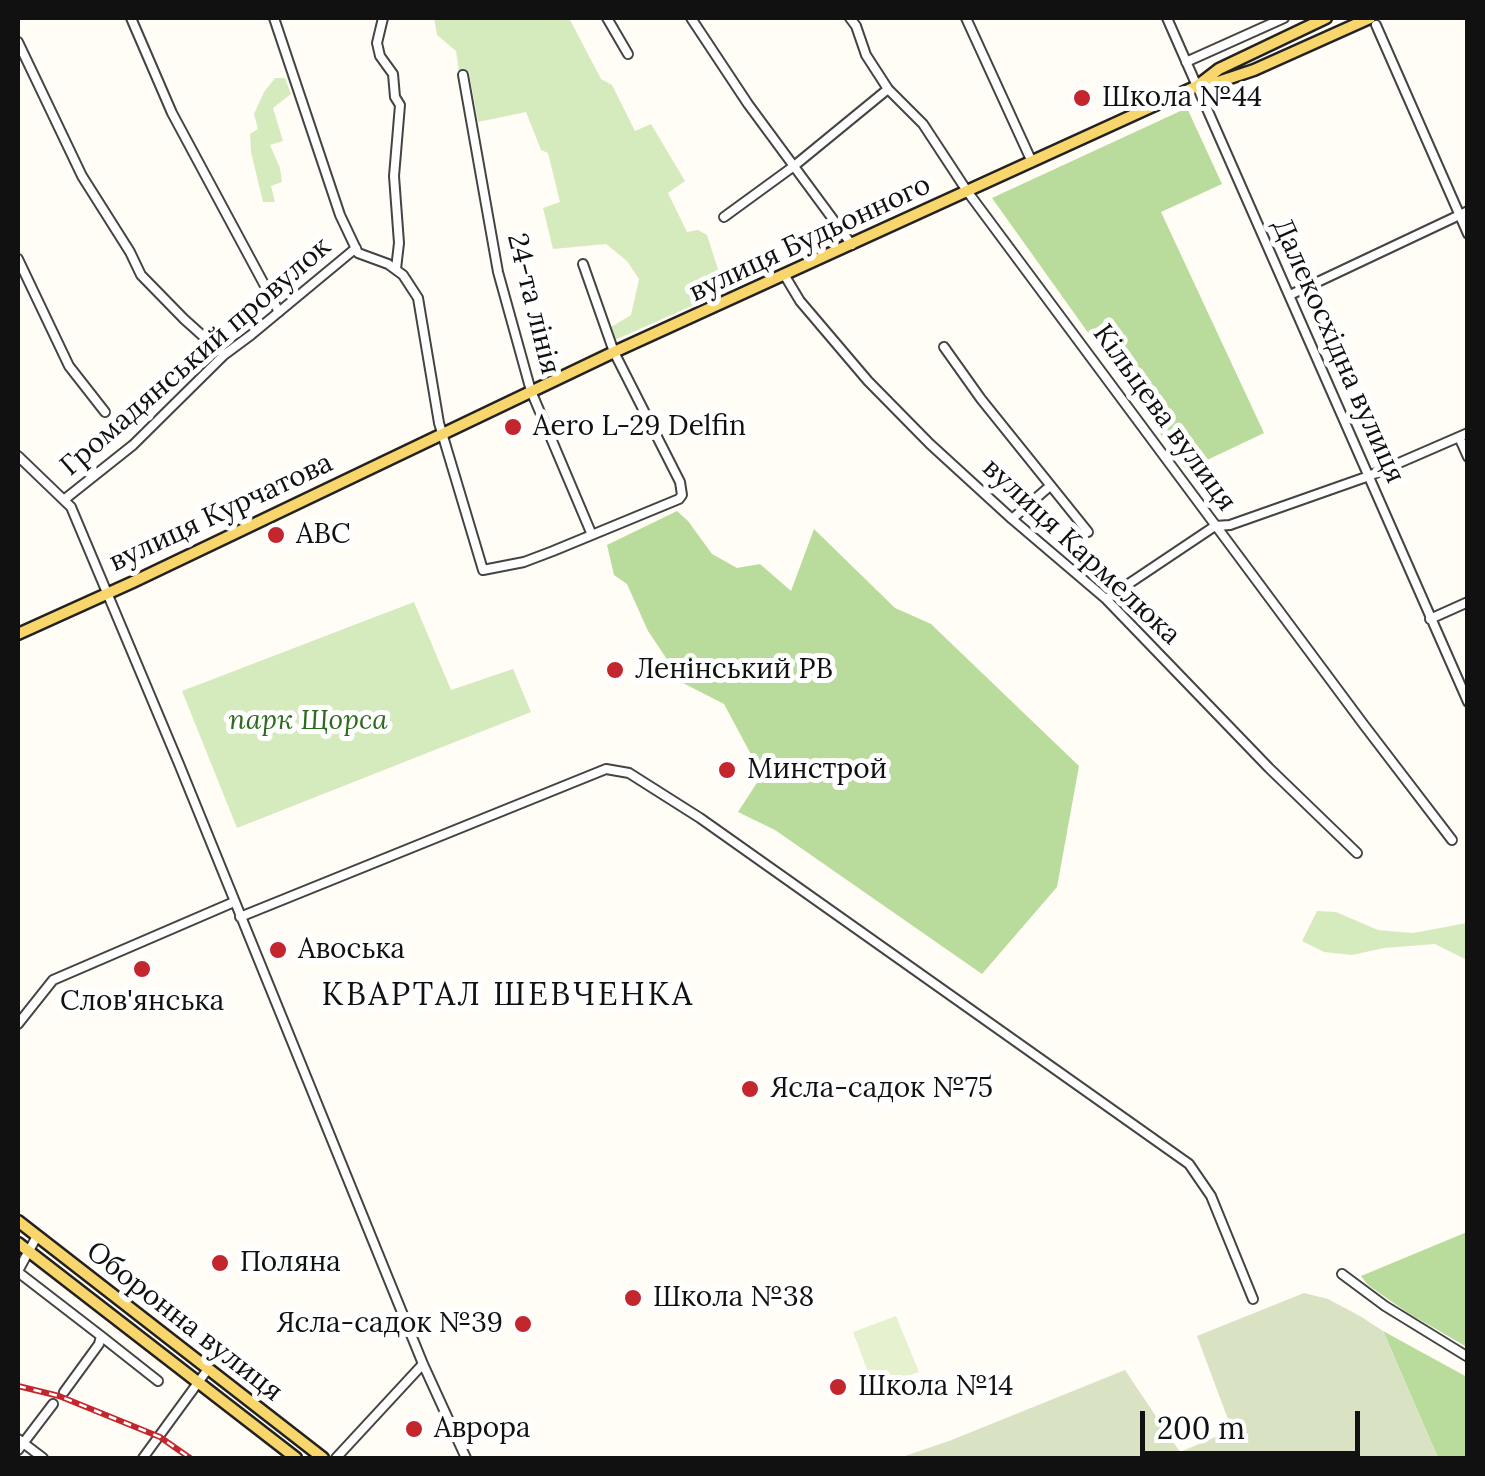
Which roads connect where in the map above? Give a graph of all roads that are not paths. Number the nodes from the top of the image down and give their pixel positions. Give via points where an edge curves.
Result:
1 (132, 18) edge
2 (274, 18) edge
3 (383, 18) edge
4 (608, 18) edge
5 (691, 18) edge
6 (850, 18) edge
7 (966, 18) edge
8 (1167, 18) edge
9 (1284, 18) edge
10 (1326, 18) edge
11 (1373, 21) edge
12 (18, 42) edge
13 (628, 54) dead end
14 (1186, 62) junction
15 (464, 75) dead end
16 (1197, 86) junction
17 (888, 90) junction
18 (1032, 162) junction
19 (794, 166) junction
20 (968, 191) junction
21 (1463, 213) edge
22 (724, 218) dead end
23 (1468, 234) edge
24 (852, 245) junction
25 (356, 248) junction
26 (18, 260) edge
27 (583, 264) dead end
28 (396, 270) junction
29 (785, 276) junction
30 (1290, 295) junction
31 (279, 312) junction
32 (944, 347) dead end
33 (614, 352) junction
34 (224, 354) junction
35 (532, 392) junction
36 (105, 412) dead end
37 (442, 432) junction
38 (1463, 435) edge
39 (18, 456) edge
40 (1468, 458) edge
41 (1369, 476) junction
42 (1050, 486) junction
43 (65, 499) junction
44 (1012, 519) junction
45 (1215, 526) junction
46 (1088, 532) dead end
47 (592, 536) junction
48 (107, 592) junction
49 (1106, 600) junction
50 (1468, 602) edge
51 (1430, 619) junction
52 (18, 634) edge
53 (1468, 702) edge
54 (1452, 840) dead end
55 (1357, 852) dead end
56 (234, 902) junction
57 (240, 917) junction
58 (18, 1024) edge
59 (18, 1221) edge
60 (38, 1236) junction
61 (18, 1243) edge
62 (29, 1250) junction
63 (18, 1271) edge
64 (1342, 1274) dead end
65 (1253, 1299) dead end
66 (101, 1336) junction
67 (1468, 1357) edge
68 (423, 1364) junction
69 (208, 1369) junction
70 (198, 1381) junction
71 (158, 1382) dead end
72 (64, 1392) dead end
73 (53, 1404) dead end
74 (19, 1444) edge
75 (43, 1458) edge
76 (143, 1458) edge
77 (296, 1458) edge
78 (323, 1458) edge
79 (336, 1458) edge
80 (466, 1458) edge

1 - 31 street via 172,114
2 - 25 street
3 - 28 street via 377,43 400,105
4 - 13 street
5 - 19 street
6 - 17 street, Кільцева вулиця
7 - 18 street
8 - 14 street, Далекосхідна вулиця
9 - 14 street
10 - 16 main road, вулиця Будьонного via 1218,69
11 - 16 main road, вулиця Будьонного
11 - 21 street
12 - 34 street via 82,176 140,275
14 - 16 street, Далекосхідна вулиця
15 - 35 street, 24-та лінія via 498,272
16 - 18 main road, вулиця Будьонного
16 - 30 street, Далекосхідна вулиця
17 - 19 street
17 - 20 street, Кільцева вулиця via 924,124
18 - 20 main road, вулиця Будьонного
19 - 22 street
19 - 24 street
20 - 24 main road, вулиця Будьонного
20 - 45 street, Кільцева вулиця
21 - 23 street
21 - 30 street
24 - 29 main road, вулиця Будьонного
25 - 28 street
25 - 31 street, Громадянський провулок
26 - 36 street via 69,366
27 - 33 street
28 - 37 street via 418,298
29 - 33 main road, вулиця Будьонного
29 - 44 street, вулиця Кармелюка via 868,382
30 - 41 street, Далекосхідна вулиця
31 - 34 street, Громадянський провулок
32 - 42 street
33 - 35 main road, вулиця Будьонного
33 - 47 street via 682,495
34 - 43 street, Громадянський провулок via 133,445
35 - 37 main road, вулиця Будьонного
35 - 47 street, 24-та лінія
37 - 47 street via 483,570
37 - 48 main road, вулиця Курчатова
38 - 40 street
38 - 41 street
39 - 43 street
41 - 45 street
41 - 51 street, Далекосхідна вулиця
42 - 44 street
42 - 46 street
43 - 48 street
44 - 49 street, вулиця Кармелюка
45 - 49 street
45 - 54 street, Кільцева вулиця
48 - 52 main road, вулиця Курчатова
48 - 56 street
49 - 55 street, вулиця Кармелюка
50 - 51 street
51 - 53 street, Далекосхідна вулиця
56 - 57 street
56 - 58 street via 53,980
57 - 65 street via 606,769 630,773 1189,1164 1212,1196
57 - 68 street
59 - 60 main road, Оборонна вулиця
60 - 62 street
60 - 69 main road, Оборонна вулиця
61 - 62 main road, Оборонна вулиця
62 - 63 street
62 - 70 main road, Оборонна вулиця
63 - 66 street
64 - 67 street
66 - 71 street
66 - 72 street
68 - 79 street
68 - 80 street
69 - 70 street
69 - 78 main road, Оборонна вулиця
70 - 76 street
70 - 77 main road, Оборонна вулиця
73 - 74 street
74 - 75 street

